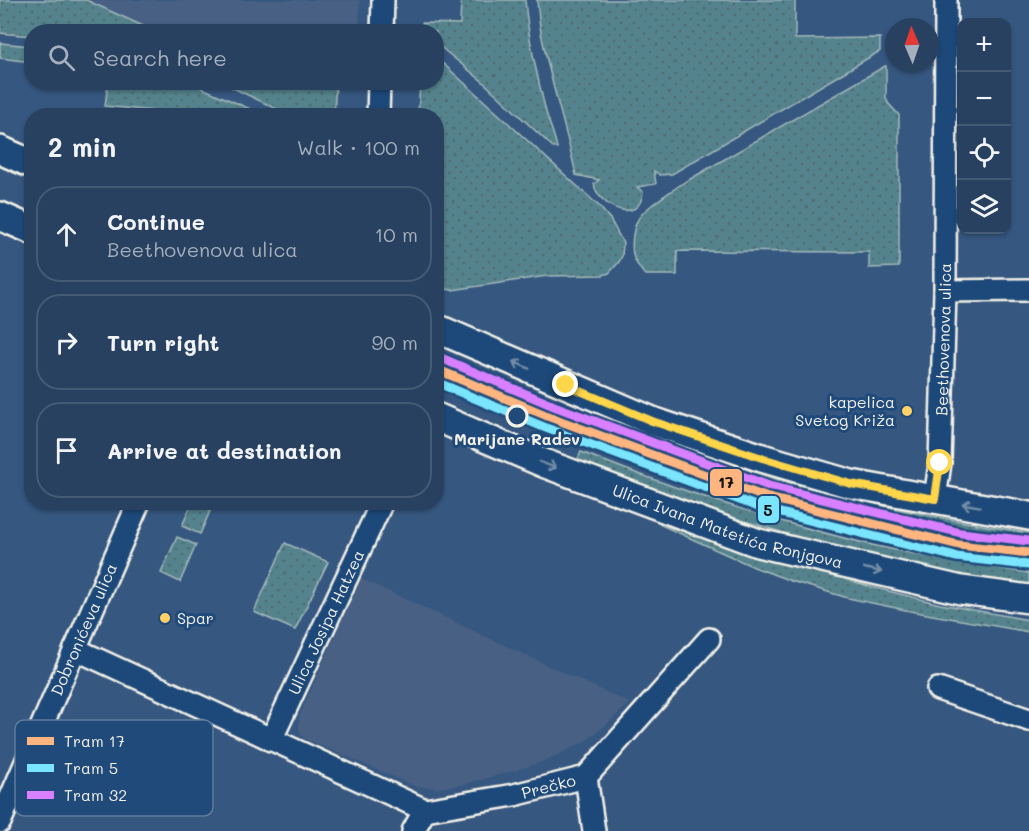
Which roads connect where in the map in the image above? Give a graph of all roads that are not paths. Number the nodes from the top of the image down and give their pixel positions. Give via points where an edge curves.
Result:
1 (383, 0) edge
2 (945, 0) edge
3 (382, 24) edge
4 (379, 90) edge
5 (378, 108) edge
6 (0, 150) edge
7 (24, 160) edge
8 (0, 216) edge
9 (24, 226) edge
10 (1029, 290) edge
11 (945, 291) junction
12 (444, 331) edge
13 (444, 420) edge
14 (935, 499) junction
15 (136, 510) edge
16 (378, 510) edge
17 (1029, 516) edge
18 (1029, 599) edge
19 (709, 639) dead end
20 (75, 649) junction
21 (938, 689) dead end
22 (44, 720) edge
23 (1029, 720) edge
24 (271, 740) junction
25 (586, 777) junction
26 (15, 787) edge
27 (425, 810) junction
28 (0, 822) edge
29 (413, 831) edge
30 (594, 831) edge

1 - 3 street
2 - 11 street, Beethovenova ulica
4 - 5 street
6 - 7 street
8 - 9 street
10 - 11 street
11 - 14 street, Beethovenova ulica via 940,463
14 -> 12 street via 851,484 652,421
13 -> 18 street, Ulica Ivana Matetića Ronjgova via 546,464 758,543 961,590
17 -> 14 street
15 - 20 street, Dobronićeva ulica
16 - 24 street, Ulica Josipa Hatzea
19 - 25 street, Prečko
20 - 22 street, Dobronićeva ulica
20 - 24 street
21 - 23 street
24 - 27 street
25 - 27 street, Prečko via 514,795
25 - 30 street
26 - 28 street, Dobronićeva ulica
27 - 29 street

